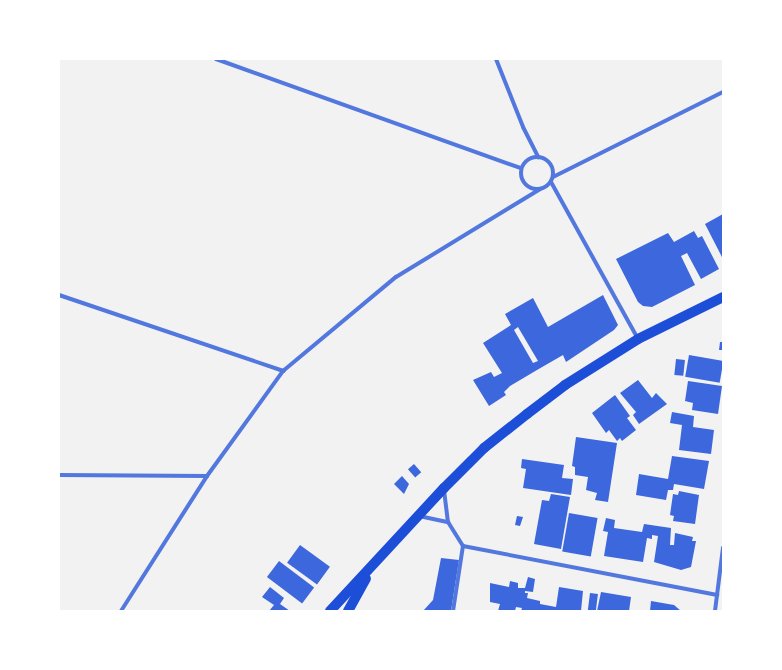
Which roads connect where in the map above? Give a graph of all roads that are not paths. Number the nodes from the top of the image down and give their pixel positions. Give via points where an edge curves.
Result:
1 (216, 59) edge
2 (496, 59) edge
3 (723, 92) edge
4 (538, 157) junction
5 (521, 168) junction
6 (553, 177) junction
7 (550, 182) junction
8 (540, 189) junction
9 (59, 295) edge
10 (723, 296) edge
11 (638, 339) junction
12 (283, 371) junction
13 (59, 475) edge
14 (207, 476) junction
15 (444, 488) junction
16 (418, 516) junction
17 (448, 522) junction
18 (463, 546) junction
19 (723, 548) edge
20 (374, 565) junction
21 (717, 595) junction
22 (121, 611) edge
23 (330, 611) edge
24 (348, 611) edge
25 (453, 611) edge
26 (715, 611) edge

1 - 5 street
2 - 4 street
3 - 6 street
4 - 5 street via 529,159
4 - 6 street via 551,165
5 - 8 street via 520,177 523,184 529,188
6 - 7 street
7 - 8 street
7 - 11 street
8 - 12 street via 396,277
9 - 12 street
10 - 11 main road
11 - 15 main road via 565,385 527,414 484,448
12 - 14 street
13 - 14 street
14 - 22 street
15 - 16 main road
15 - 17 street
16 - 17 street
16 - 20 main road
17 - 18 street
18 - 21 street
18 - 25 street
19 - 21 street
20 - 23 main road
20 - 24 main road
21 - 26 street

